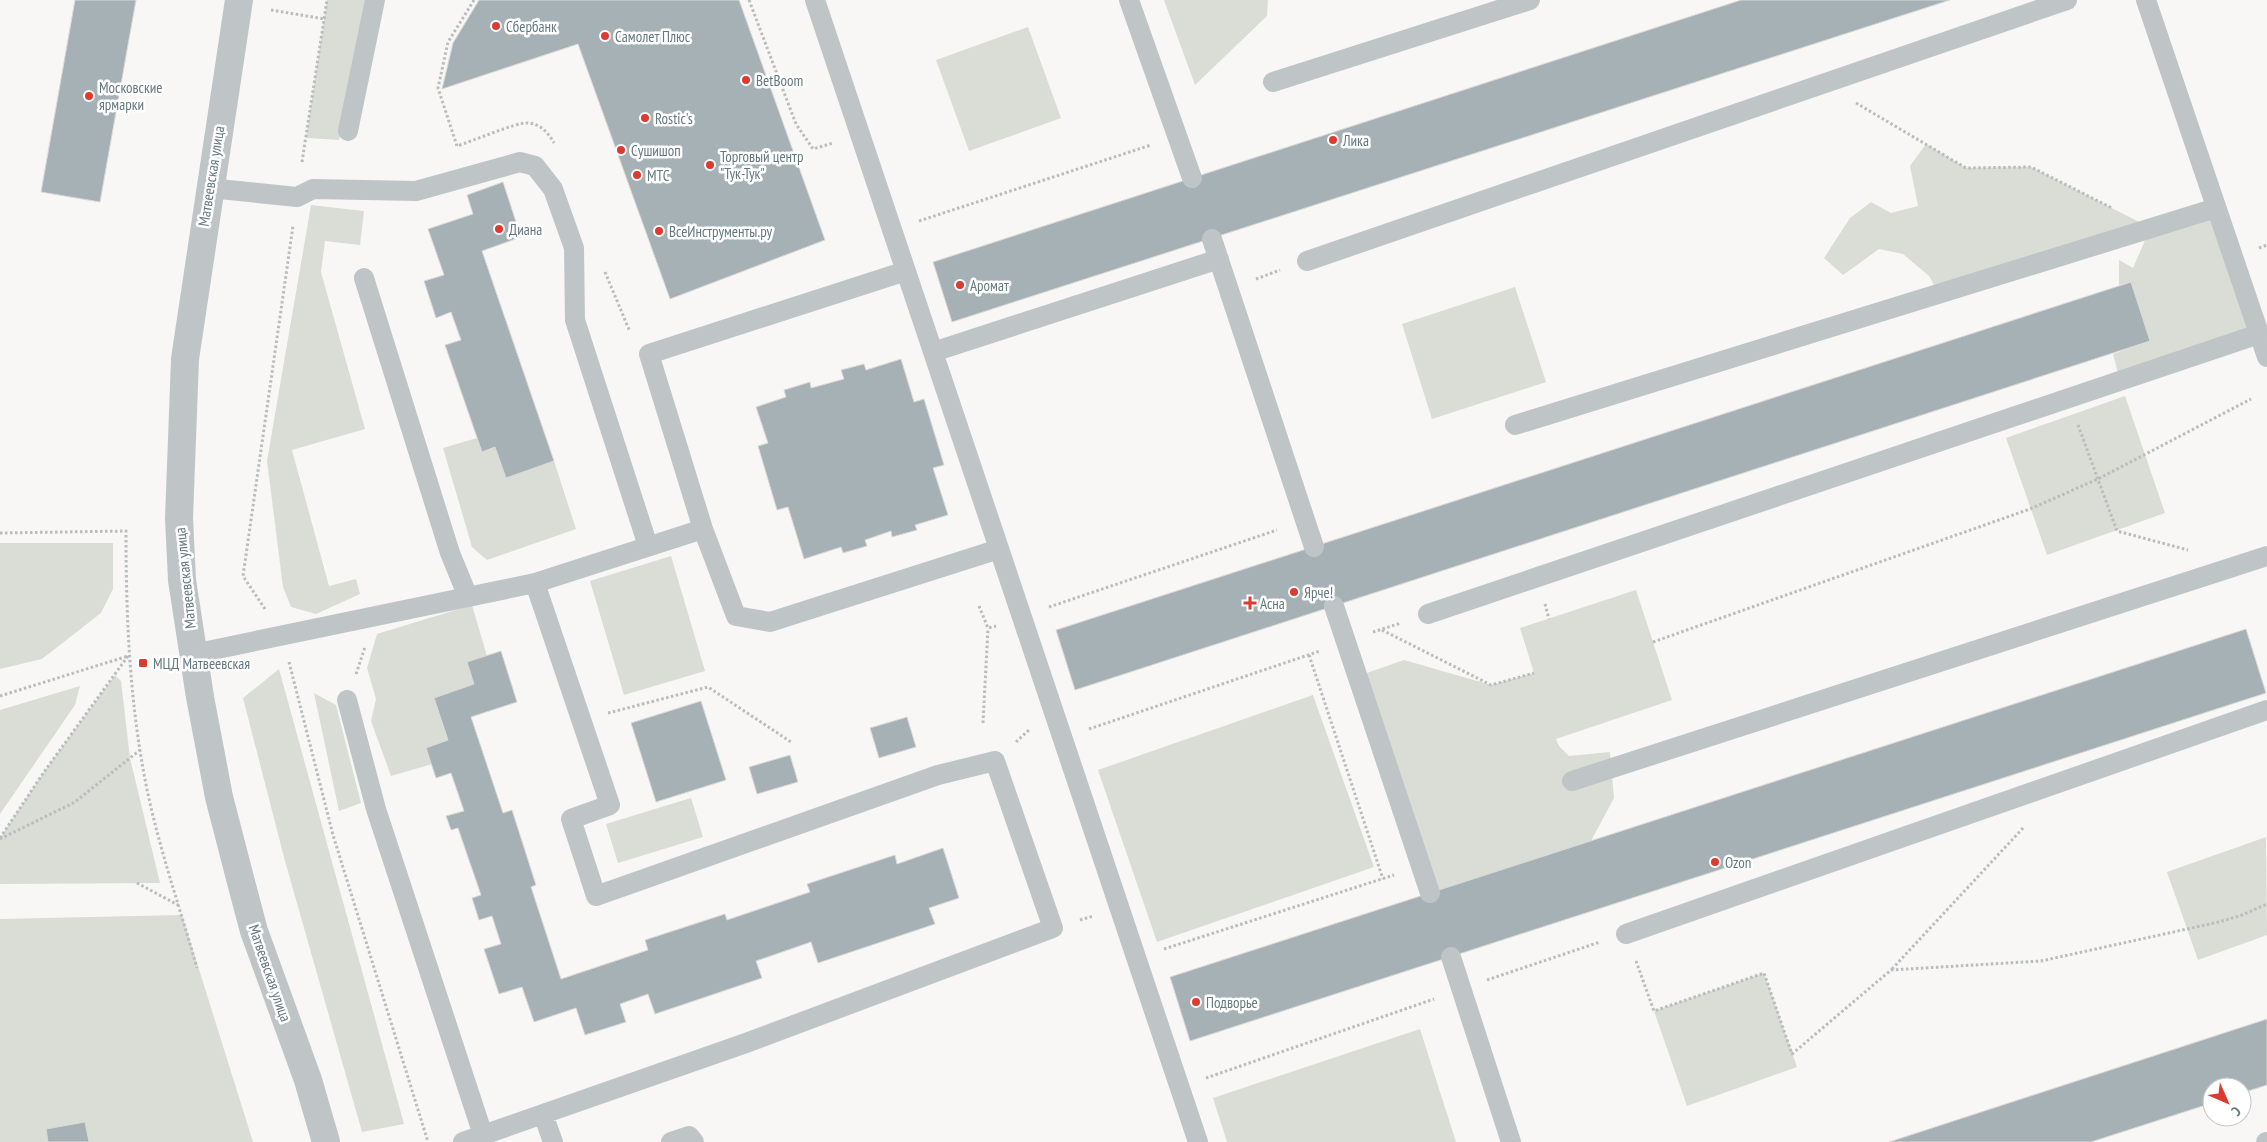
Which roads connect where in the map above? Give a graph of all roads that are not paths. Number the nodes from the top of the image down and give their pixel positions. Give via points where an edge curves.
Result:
1 (239, 0) edge
2 (375, 0) edge
3 (815, 0) edge
4 (1129, 0) edge
5 (1530, 0) edge
6 (2067, 0) edge
7 (2146, 0) edge
8 (1273, 82) dead end
9 (348, 131) dead end
10 (1192, 178) dead end
11 (209, 188) junction
12 (2216, 208) junction
13 (1212, 238) dead end
14 (1219, 258) junction
15 (1307, 261) dead end
16 (906, 271) junction
17 (364, 278) dead end
18 (2259, 334) junction
19 (933, 352) junction
20 (2267, 357) edge
21 (1515, 425) dead end
22 (703, 529) junction
23 (648, 546) junction
24 (1314, 547) dead end
25 (999, 549) junction
26 (2267, 556) edge
27 (535, 583) junction
28 (468, 597) junction
29 (1334, 606) dead end
30 (1428, 614) dead end
31 (193, 654) junction
32 (347, 700) road end
33 (2267, 710) edge
34 (1572, 781) dead end
35 (1430, 892) dead end
36 (1626, 934) road end
37 (1451, 956) dead end
38 (543, 1114) junction
39 (483, 1135) junction
40 (326, 1142) edge
41 (463, 1142) edge
42 (553, 1142) edge
43 (671, 1142) edge
44 (694, 1142) edge
45 (1198, 1142) edge
46 (1511, 1142) edge

1 - 11 street, Матвеевская улица
2 - 9 lane
3 - 16 lane
4 - 10 lane
5 - 8 lane
6 - 15 lane
7 - 12 lane
11 - 23 lane via 297,198 313,190 416,191 520,162 535,166 553,189 574,248 575,320
11 - 31 street, Матвеевская улица via 185,359 180,488 182,580
12 - 18 lane
12 - 21 lane
13 - 14 lane
14 - 19 lane
14 - 24 lane
16 - 19 lane
16 - 22 lane via 649,354
17 - 28 lane via 450,553
18 - 20 lane
18 - 30 lane
19 - 25 lane
22 - 23 lane
22 - 25 lane via 736,616 770,622
23 - 27 lane
25 - 45 lane
26 - 34 lane
27 - 28 lane
27 - 38 lane via 610,805 571,819 596,896 938,775 995,761 1053,928 746,1043
28 - 31 lane
29 - 35 lane
31 - 40 street, Матвеевская улица via 220,797 254,931 308,1080
32 - 39 lane via 376,809
33 - 36 lane
37 - 46 lane
38 - 39 lane
38 - 42 lane
39 - 41 lane
43 - 44 lane via 689,1136

